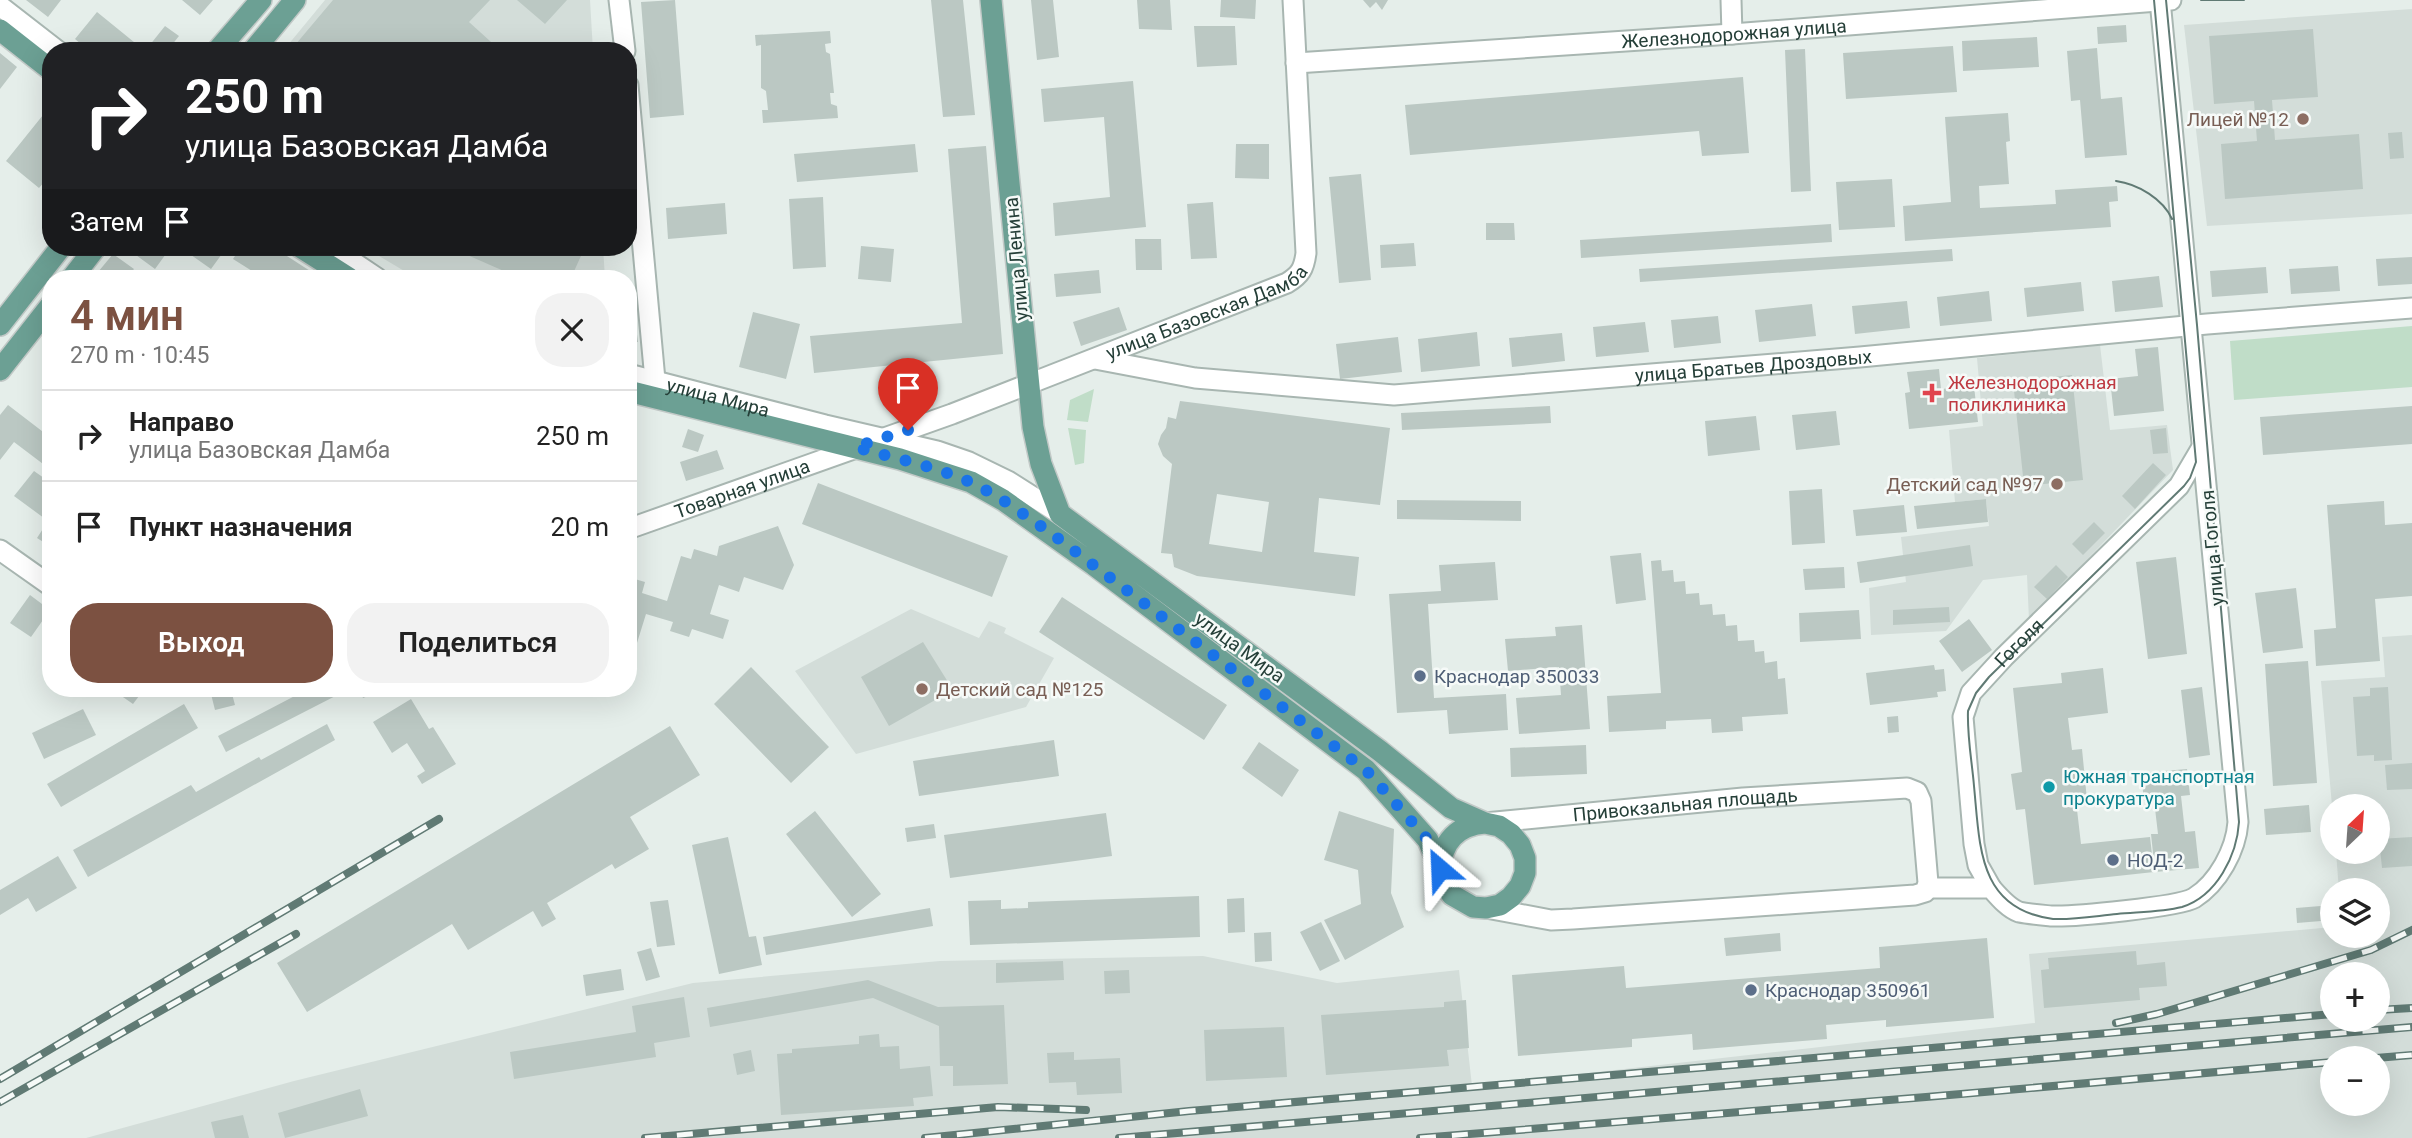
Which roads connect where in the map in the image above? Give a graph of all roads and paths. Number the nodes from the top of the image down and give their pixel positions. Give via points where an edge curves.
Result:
1 (261, 0) edge
2 (295, 0) edge
3 (620, 0) edge
4 (991, 0) edge
5 (1293, 0) edge
6 (1731, 0) edge
7 (2160, 0) edge
8 (2173, 0) edge
9 (0, 6) edge
10 (0, 30) edge
11 (1732, 34) junction
12 (46, 42) edge
13 (225, 42) edge
14 (260, 42) edge
15 (624, 42) edge
16 (42, 63) edge
17 (1296, 63) junction
18 (637, 183) edge
19 (54, 256) edge
20 (89, 256) edge
21 (314, 256) edge
22 (344, 256) edge
23 (43, 270) edge
24 (78, 270) edge
25 (336, 270) edge
26 (365, 270) edge
27 (42, 271) edge
28 (2412, 308) edge
29 (42, 316) edge
30 (0, 325) edge
31 (2191, 325) junction
32 (1096, 359) junction
33 (0, 370) edge
34 (637, 379) edge
35 (1028, 384) junction
36 (656, 390) junction
37 (637, 391) edge
38 (886, 438) junction
39 (855, 447) junction
40 (2202, 447) junction
41 (1060, 514) junction
42 (637, 527) edge
43 (0, 550) edge
44 (42, 580) edge
45 (1485, 823) junction
46 (1440, 869) junction
47 (1927, 888) junction
48 (1991, 888) junction
49 (1486, 908) junction

1 - 13 main road
2 - 14 main road
3 - 15 street
4 - 35 main road, улица Ленина
5 - 17 street, улица Базовская Дамба
6 - 11 street
7 - 8 street, Железнодорожная улица
7 - 11 street, Железнодорожная улица
7 - 31 street, улица Гоголя
9 - 12 street
10 - 16 main road
11 - 17 street, Железнодорожная улица
17 - 32 street, улица Базовская Дамба via 1304,268 1287,284
18 - 36 street
19 - 23 main road
20 - 24 main road
21 - 25 main road
22 - 26 street
27 - 30 main road
28 - 31 street, улица Братьев Дроздовых
29 - 33 main road
31 - 32 street, улица Братьев Дроздовых via 1394,395 1195,379
31 - 40 street, улица Гоголя
32 - 35 street, улица Базовская Дамба
34 - 36 street, улица Мира
35 - 38 street, улица Базовская Дамба
35 - 41 main road, улица Ленина via 1041,464
36 - 37 main road, улица Мира
36 - 38 street, улица Мира
36 - 39 main road, улица Мира
38 - 39 street, улица Базовская Дамба
38 - 41 street, улица Мира via 969,462
39 - 42 street, Товарная улица
39 - 46 main road, улица Мира via 971,482 1076,551 1366,770 1428,840
40 - 48 street, Гоголя via 2179,486 1971,693 1963,717 1974,844 1978,865
40 - 48 street, улица Гоголя via 2238,822 2233,848 2199,894 2173,905 2053,916 2018,911
41 - 45 main road, улица Мира via 1451,807
43 - 44 street
45 - 46 main road via 1462,828 1452,836
45 - 47 street, Привокзальная площадь via 1907,788 1917,792 1920,802
45 - 49 main road via 1511,834 1520,845 1525,866 1520,886 1511,897
46 - 49 main road via 1452,895 1473,907
47 - 48 street
47 - 49 street via 1915,895 1551,920

